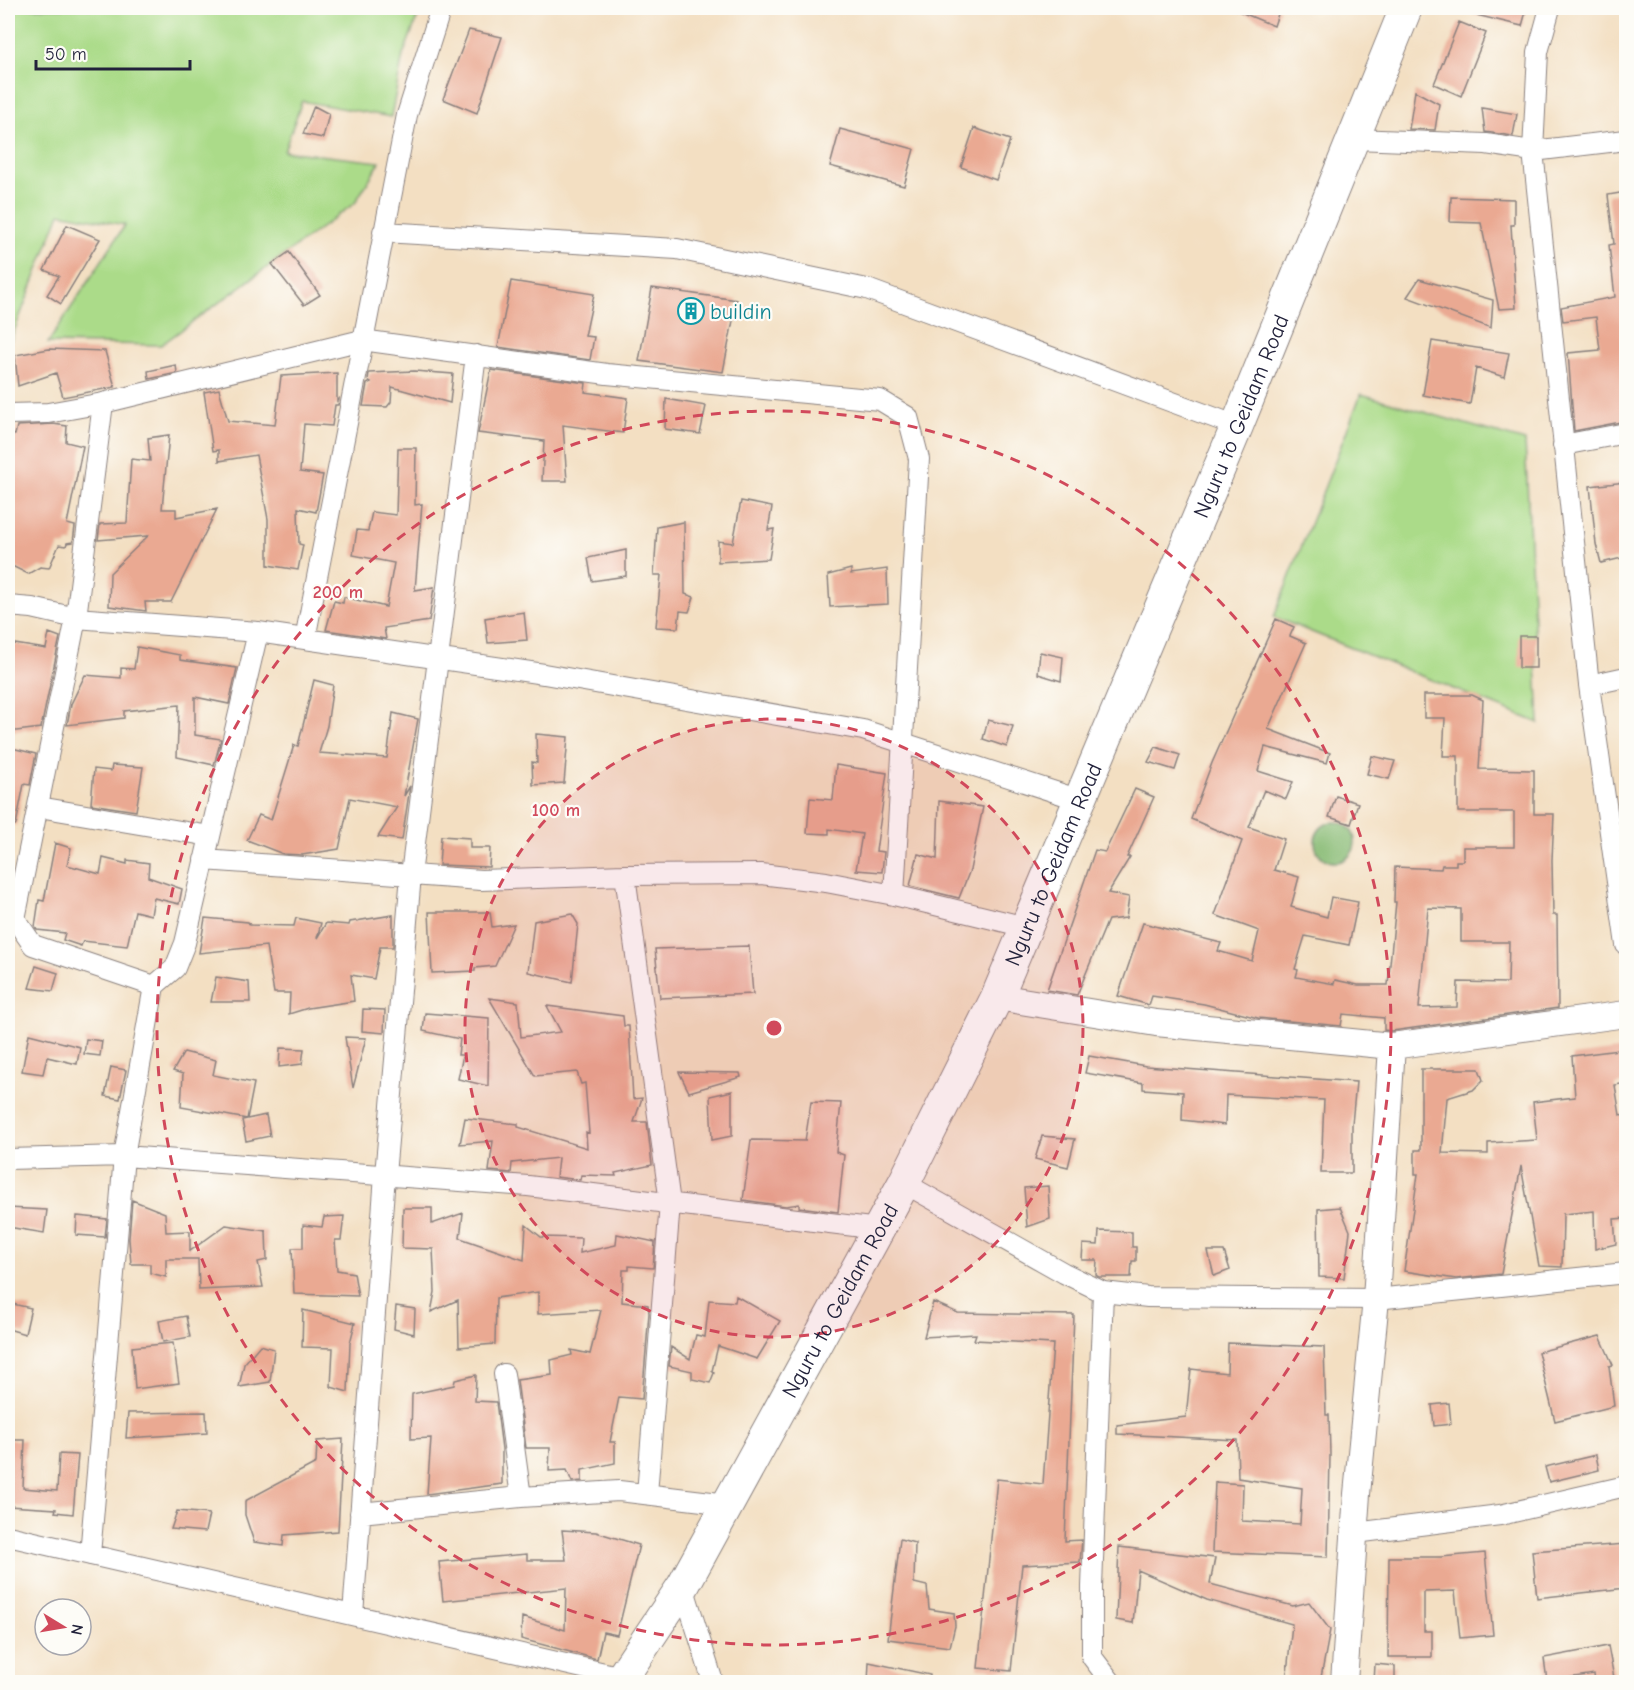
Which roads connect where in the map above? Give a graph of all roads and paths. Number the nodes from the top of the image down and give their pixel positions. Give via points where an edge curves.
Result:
1 (441, 8) edge
2 (1406, 8) edge
3 (1550, 8) edge
4 (1354, 139) junction
5 (1626, 140) edge
6 (1533, 151) junction
7 (383, 232) junction
8 (362, 340) junction
9 (476, 355) junction
10 (103, 403) junction
11 (8, 414) edge
12 (1237, 426) junction
13 (1626, 433) edge
14 (1563, 445) junction
15 (8, 606) edge
16 (76, 618) junction
17 (258, 632) junction
18 (305, 639) junction
19 (438, 658) junction
20 (1626, 677) edge
21 (1589, 685) junction
22 (901, 743) junction
23 (1080, 800) junction
24 (39, 807) junction
25 (210, 836) junction
26 (204, 860) junction
27 (411, 875) junction
28 (625, 875) junction
29 (894, 895) junction
30 (11, 918) edge
31 (1026, 927) junction
32 (1626, 945) edge
33 (154, 986) junction
34 (997, 997) junction
35 (1626, 1014) edge
36 (1392, 1046) junction
37 (124, 1156) junction
38 (8, 1160) edge
39 (385, 1175) junction
40 (904, 1183) junction
41 (670, 1203) junction
42 (879, 1229) junction
43 (1626, 1273) edge
44 (1103, 1292) junction
45 (1376, 1299) junction
46 (504, 1374) dead end
47 (1626, 1486) edge
48 (647, 1494) junction
49 (521, 1497) junction
50 (728, 1504) junction
51 (360, 1513) junction
52 (1355, 1533) junction
53 (8, 1536) edge
54 (90, 1555) junction
55 (683, 1586) junction
56 (353, 1615) junction
57 (620, 1680) edge
58 (713, 1683) edge
59 (1111, 1683) edge
60 (1344, 1683) edge

1 - 7 street via 407,114
2 - 4 main road, Nguru to Geidam Road
3 - 6 street via 1538,52
4 - 6 street via 1486,144
4 - 12 main road, Nguru to Geidam Road
5 - 6 street
6 - 14 street
7 - 8 street
7 - 12 street via 676,249 867,289
8 - 9 street
8 - 10 street
8 - 18 street
9 - 19 street
9 - 22 street via 607,374 880,400 908,417 919,459
10 - 11 street via 48,413
10 - 16 street
12 - 23 main road, Nguru to Geidam Road
13 - 14 street
14 - 21 street
15 - 16 street
16 - 17 street
16 - 24 street
17 - 18 street
17 - 25 street
18 - 19 street
19 - 22 street via 863,730
19 - 27 street
20 - 21 street
21 - 32 street
22 - 23 street
22 - 29 street
23 - 31 main road, Nguru to Geidam Road
24 - 25 street
24 - 30 street
25 - 26 street
26 - 27 street
26 - 33 street via 185,943 175,968
27 - 28 street via 480,880
27 - 39 street
28 - 29 street via 761,874
28 - 41 street
29 - 31 street
30 - 33 street via 33,945
31 - 34 main road, Nguru to Geidam Road
33 - 37 street
34 - 36 street via 1156,1023
34 - 40 main road, Nguru to Geidam Road
35 - 36 street
36 - 45 street
37 - 38 street
37 - 39 street
37 - 54 street
39 - 41 street via 528,1186
39 - 51 street
40 - 42 main road, Nguru to Geidam Road
40 - 44 street
41 - 42 street
41 - 48 street
42 - 50 main road, Nguru to Geidam Road
43 - 45 street
44 - 45 street via 1148,1297
44 - 59 street via 1092,1657
45 - 52 street
46 - 49 street
47 - 52 street via 1500,1515
48 - 49 street via 619,1491
48 - 50 street
49 - 51 street
50 - 55 main road, Nguru to Geidam Road
51 - 56 street
52 - 60 street
53 - 54 street
54 - 56 street
55 - 57 main road, Nguru to Geidam Road
55 - 58 street
56 - 57 street

